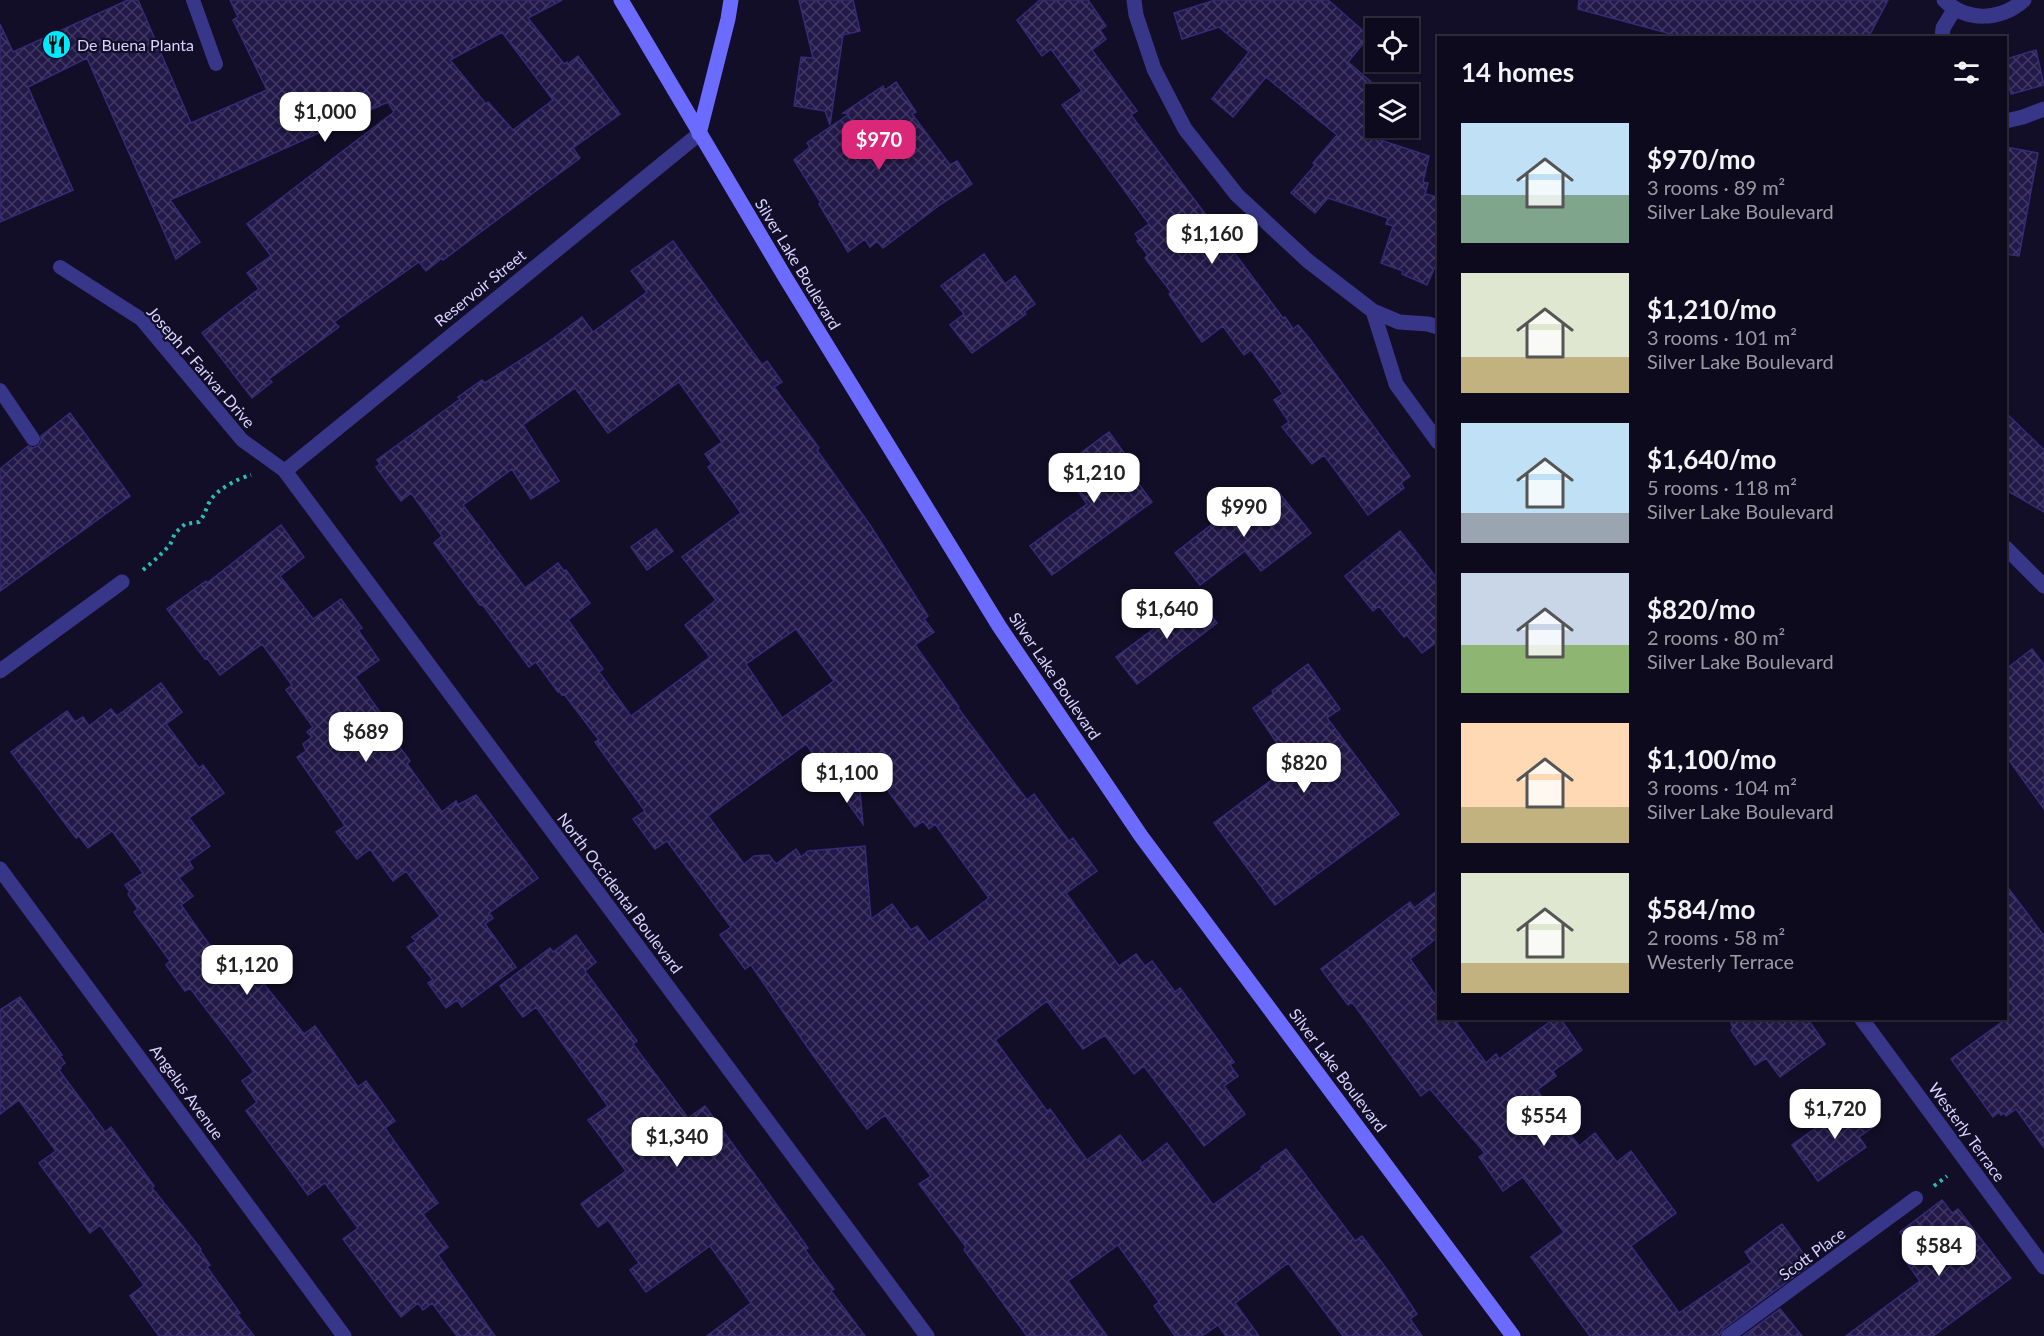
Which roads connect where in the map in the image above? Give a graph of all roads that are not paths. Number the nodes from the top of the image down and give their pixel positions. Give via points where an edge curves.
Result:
1 (193, 0) edge
2 (621, 0) edge
3 (731, 0) edge
4 (1134, 0) edge
5 (2024, 0) edge
6 (1949, 5) edge
7 (1942, 36) edge
8 (216, 64) dead end
9 (2044, 109) edge
10 (2007, 121) edge
11 (699, 134) junction
12 (60, 267) dead end
13 (1373, 311) junction
14 (1437, 327) edge
15 (0, 390) edge
16 (33, 439) dead end
17 (1437, 441) edge
18 (285, 471) junction
19 (2007, 549) edge
20 (122, 582) road end
21 (2044, 586) edge
22 (0, 671) edge
23 (0, 869) edge
24 (1863, 1020) edge
25 (1916, 1198) road end
26 (2044, 1267) edge
27 (344, 1336) edge
28 (927, 1336) edge
29 (1513, 1336) edge
30 (1728, 1336) edge

1 - 8 lane
2 - 11 main road, Silver Lake Boulevard
3 - 11 main road
4 - 13 street via 1154,69 1185,129 1238,195 1308,261
5 - 6 street via 1990,18
6 - 7 street
9 - 10 street
11 - 18 street, Reservoir Street
11 - 29 main road, Silver Lake Boulevard via 999,626 1102,779
12 - 18 lane, Joseph F Farivar Drive via 141,319 242,440
13 - 14 street via 1399,322
13 - 17 street via 1396,384
15 - 16 lane
18 - 28 street, North Occidental Boulevard
19 - 21 street
20 - 22 street
23 - 27 street, Angelus Avenue
24 - 26 street, Westerly Terrace
25 - 30 lane, Scott Place

